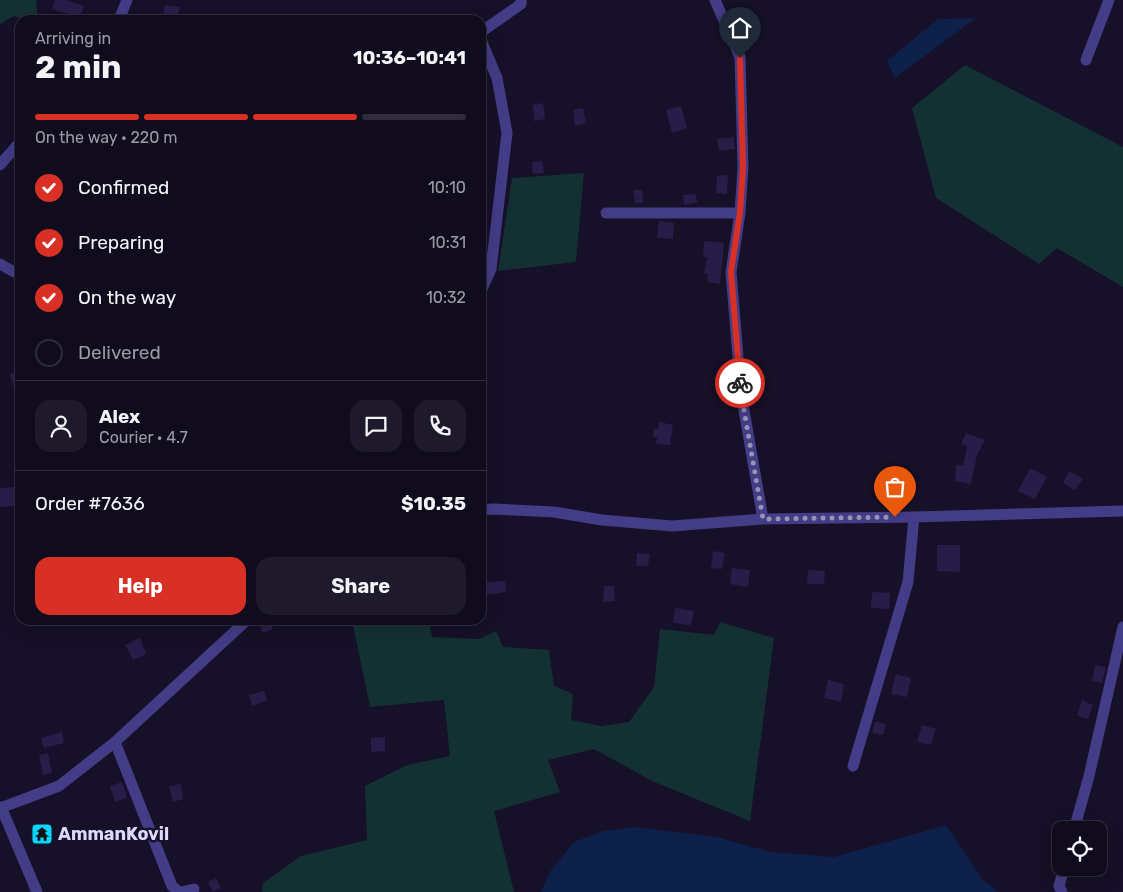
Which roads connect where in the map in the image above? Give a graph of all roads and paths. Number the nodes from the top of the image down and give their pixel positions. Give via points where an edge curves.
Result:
1 (127, 0) edge
2 (521, 0) edge
3 (716, 0) edge
4 (1109, 0) edge
5 (122, 15) edge
6 (486, 28) edge
7 (486, 52) edge
8 (1086, 60) dead end
9 (15, 148) edge
10 (0, 165) edge
11 (740, 212) junction
12 (606, 213) dead end
13 (0, 264) edge
14 (15, 272) edge
15 (486, 280) edge
16 (486, 510) edge
17 (1123, 511) edge
18 (914, 517) junction
19 (763, 519) junction
20 (242, 625) edge
21 (1123, 627) edge
22 (115, 742) junction
23 (853, 766) dead end
24 (1, 808) edge
25 (1076, 821) edge
26 (1062, 876) edge
27 (194, 889) dead end
28 (37, 892) edge
29 (180, 892) edge
30 (1062, 892) edge

1 - 5 street
2 - 6 street via 521,4
3 - 11 street via 740,58 743,167
4 - 8 street
7 - 15 street via 497,78 507,133 491,269
9 - 10 street
11 - 12 street
11 - 19 street via 731,272 741,393
13 - 14 street
16 - 19 street via 554,512 672,526
17 - 18 street
18 - 19 street
18 - 23 street via 908,582
20 - 22 street
21 - 25 street
22 - 24 street via 59,786
22 - 29 street via 172,886
24 - 28 street
26 - 30 street via 1059,886
27 - 29 street

